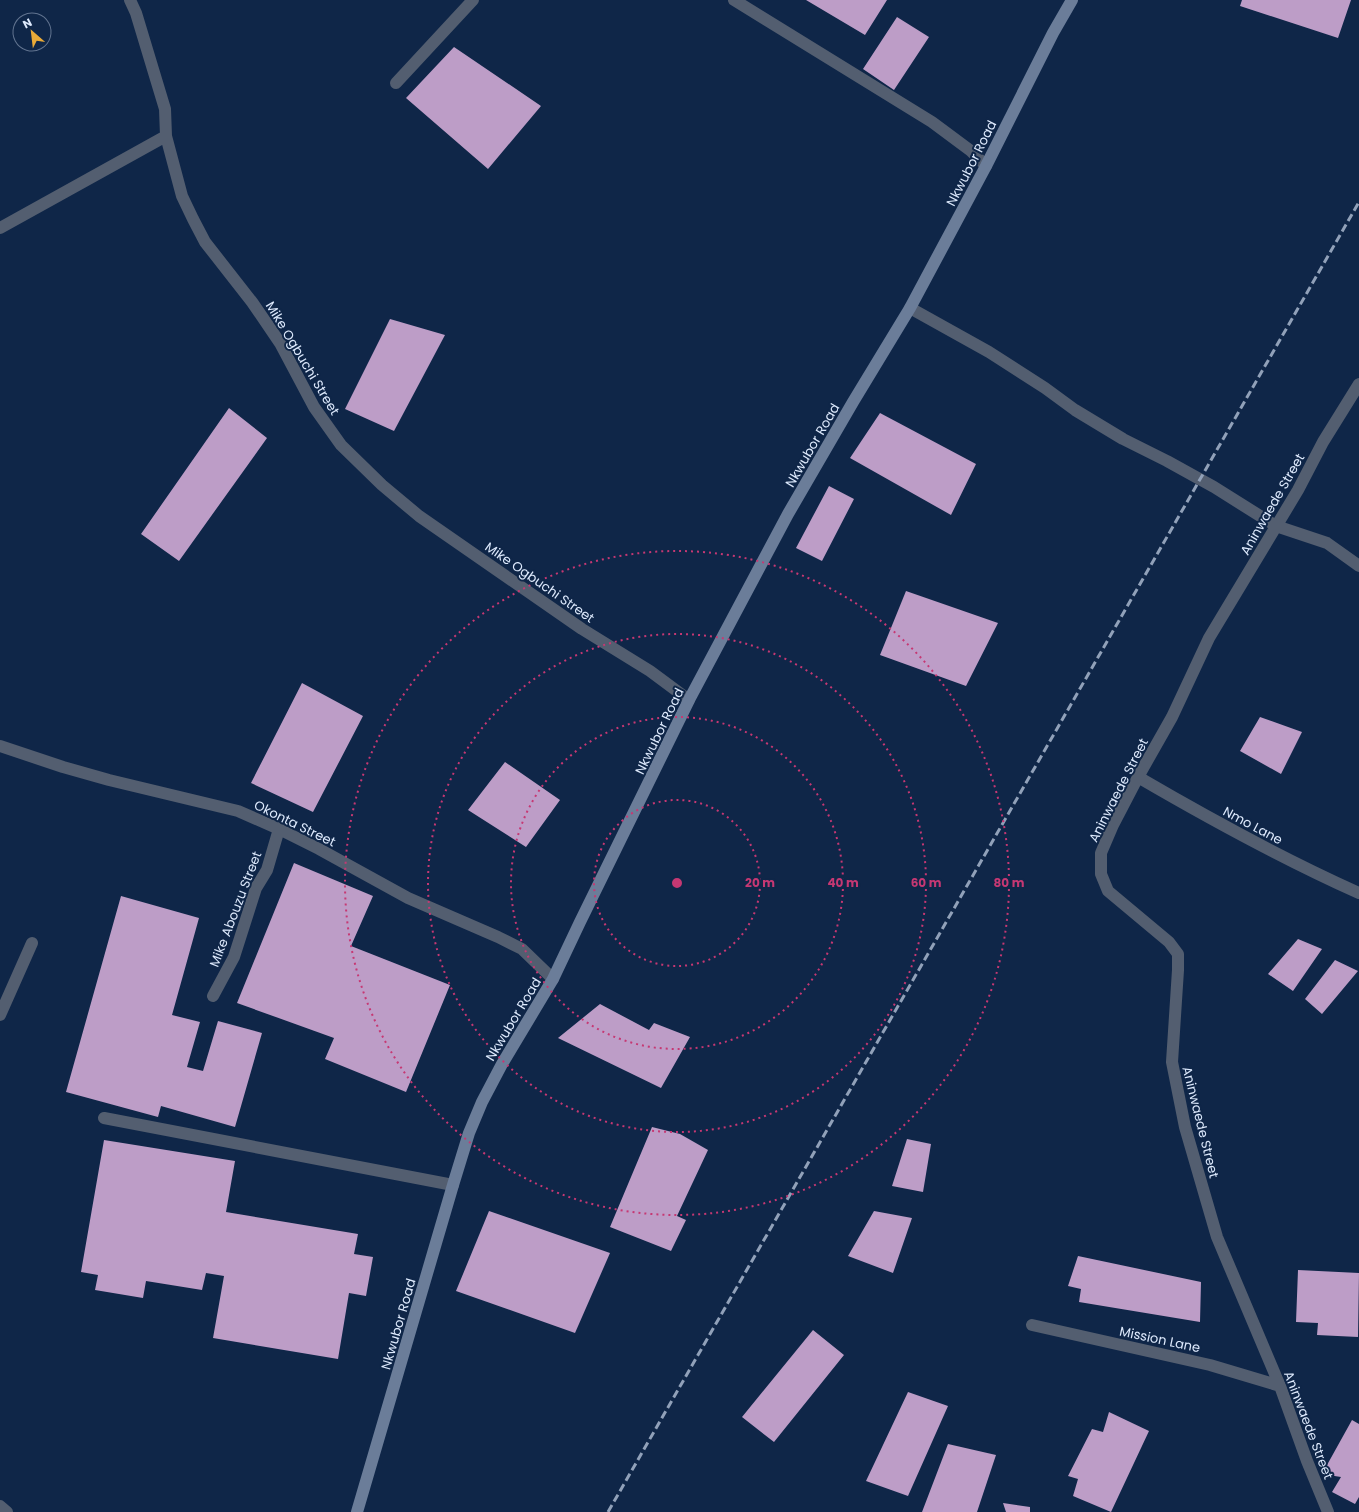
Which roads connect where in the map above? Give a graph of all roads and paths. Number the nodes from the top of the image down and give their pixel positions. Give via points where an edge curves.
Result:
1 (130, 0) edge
2 (473, 0) edge
3 (734, 0) edge
4 (1072, 0) edge
5 (396, 83) dead end
6 (166, 136) junction
7 (986, 166) junction
8 (0, 228) edge
9 (910, 308) junction
10 (1359, 384) edge
11 (1276, 526) junction
12 (1359, 566) edge
13 (689, 700) junction
14 (0, 746) edge
15 (1138, 777) junction
16 (280, 829) junction
17 (1359, 893) edge
18 (32, 943) dead end
19 (553, 979) junction
20 (214, 996) dead end
21 (0, 1015) edge
22 (104, 1118) dead end
23 (453, 1185) junction
24 (1032, 1326) dead end
25 (1280, 1386) junction
26 (0, 1506) edge
27 (8, 1512) edge
28 (357, 1512) edge
29 (1328, 1512) edge

1 - 6 street, Mike Ogbuchi Street via 165,109
2 - 5 street
3 - 7 street via 937,126 971,151
4 - 7 street, Nkwubor Road
6 - 8 street
6 - 13 street, Mike Ogbuchi Street via 182,196 205,242 280,343 314,407 341,445 382,485 420,516
7 - 9 street, Nkwubor Road
9 - 11 street via 989,352 1122,439 1214,487
9 - 13 street, Nkwubor Road via 788,514
10 - 11 street, Aninwaede Street
11 - 12 street via 1327,543
11 - 15 street, Aninwaede Street via 1209,638 1172,717
13 - 19 street, Nkwubor Road
14 - 16 street, Okonta Street via 109,780 238,811
15 - 17 street, Nmo Lane via 1313,873
15 - 25 street, Aninwaede Street via 1113,825 1102,853 1101,874 1108,892 1169,942 1178,954 1172,1062 1186,1127 1217,1238
16 - 19 street, Okonta Street via 408,898 522,949
16 - 20 street, Mike Abouzu Street via 267,870 256,888 234,957
18 - 21 street
19 - 23 street, Nkwubor Road via 482,1102 469,1133
22 - 23 street
23 - 28 street, Nkwubor Road
24 - 25 street, Mission Lane via 1210,1364
25 - 29 street, Aninwaede Street
26 - 27 street

